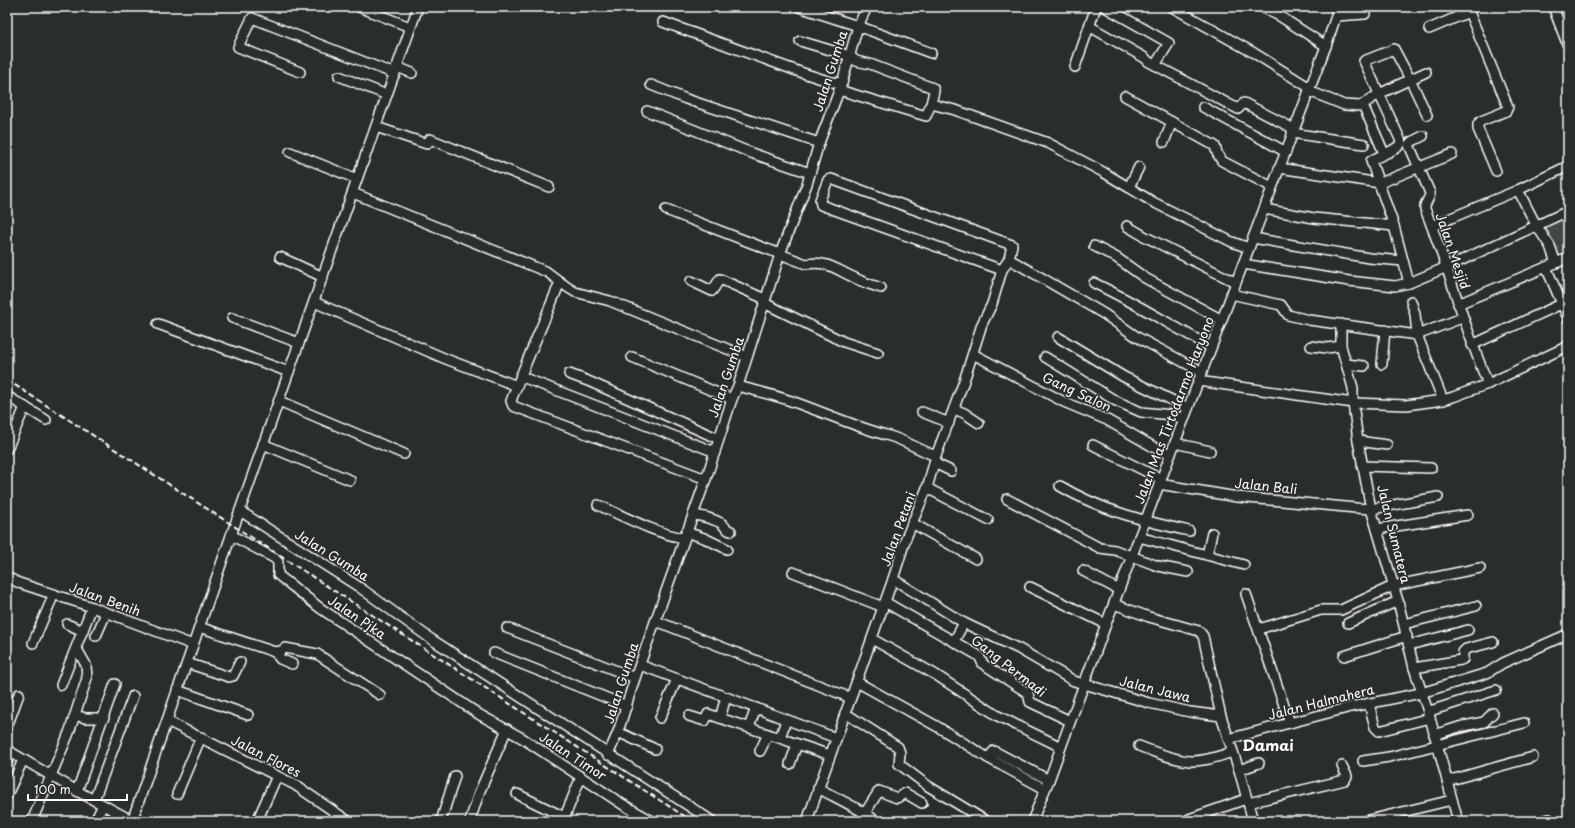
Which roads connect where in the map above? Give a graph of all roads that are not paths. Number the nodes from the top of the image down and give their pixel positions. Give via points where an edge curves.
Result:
1 (359, 7) edge
2 (418, 7) edge
3 (799, 7) edge
4 (867, 7) edge
5 (1096, 7) edge
6 (1105, 7) edge
7 (1172, 7) edge
8 (1262, 7) edge
9 (1553, 7) edge
10 (1468, 10) edge
11 (1336, 12) edge
12 (1365, 14) dead end
13 (663, 22) dead end
14 (858, 26) junction
15 (1088, 26) junction
16 (410, 27) junction
17 (1429, 29) dead end
18 (800, 41) dead end
19 (1326, 46) junction
20 (1568, 46) edge
21 (931, 53) dead end
22 (850, 56) junction
23 (1155, 65) junction
24 (1075, 67) dead end
25 (396, 71) junction
26 (300, 72) dead end
27 (1426, 72) dead end
28 (412, 73) dead end
29 (339, 76) dead end
30 (1410, 79) junction
31 (651, 85) dead end
32 (840, 87) junction
33 (1309, 90) junction
34 (1379, 94) junction
35 (387, 95) junction
36 (1125, 96) dead end
37 (931, 104) junction
38 (1363, 105) junction
39 (1203, 107) dead end
40 (647, 112) dead end
41 (1427, 115) dead end
42 (1172, 122) junction
43 (376, 127) junction
44 (1293, 131) junction
45 (1423, 136) dead end
46 (1164, 142) dead end
47 (819, 143) junction
48 (1364, 144) dead end
49 (290, 152) dead end
50 (1286, 152) junction
51 (1384, 153) junction
52 (1452, 154) dead end
53 (1568, 166) edge
54 (1139, 167) dead end
55 (1279, 168) junction
56 (1419, 168) junction
57 (1496, 171) dead end
58 (810, 173) junction
59 (357, 179) junction
60 (1380, 183) junction
61 (807, 184) junction
62 (549, 187) dead end
63 (1129, 187) junction
64 (1272, 187) junction
65 (1518, 190) junction
66 (823, 191) junction
67 (352, 193) junction
68 (1264, 209) junction
69 (666, 210) dead end
70 (1568, 211) edge
71 (1536, 225) junction
72 (1127, 226) dead end
73 (1394, 226) junction
74 (1432, 226) junction
75 (1253, 238) junction
76 (1094, 246) dead end
77 (1249, 248) junction
78 (780, 254) junction
79 (280, 257) dead end
80 (1568, 258) edge
81 (1008, 259) junction
82 (1403, 261) junction
83 (1556, 263) junction
84 (1243, 264) junction
85 (1447, 267) junction
86 (1546, 267) junction
87 (1002, 270) junction
88 (323, 276) junction
89 (560, 282) junction
90 (691, 282) dead end
91 (1235, 282) junction
92 (1094, 283) dead end
93 (1409, 283) junction
94 (881, 288) dead end
95 (1231, 294) junction
96 (764, 301) junction
97 (1411, 301) dead end
98 (314, 302) junction
99 (1565, 302) edge
100 (1458, 304) junction
101 (232, 318) dead end
102 (1462, 318) junction
103 (1568, 318) edge
104 (1222, 320) junction
105 (158, 324) dead end
106 (1341, 324) junction
107 (1385, 330) junction
108 (1417, 335) junction
109 (1058, 337) dead end
110 (299, 343) junction
111 (1472, 345) junction
112 (1311, 346) dead end
113 (1341, 346) junction
114 (1568, 346) edge
115 (1211, 347) junction
116 (878, 353) dead end
117 (973, 354) junction
118 (747, 357) junction
119 (1045, 357) dead end
120 (632, 358) dead end
121 (1346, 364) junction
122 (1382, 364) dead end
123 (1364, 366) dead end
124 (289, 372) junction
125 (1202, 372) junction
126 (569, 374) dead end
127 (522, 377) junction
128 (1198, 381) junction
129 (1488, 384) junction
130 (516, 386) junction
131 (738, 386) junction
132 (7, 396) edge
133 (732, 399) junction
134 (1443, 400) junction
135 (279, 401) junction
136 (1353, 403) junction
137 (25, 407) junction
138 (1188, 408) junction
139 (954, 409) junction
140 (922, 412) dead end
141 (1184, 419) junction
142 (46, 420) dead end
143 (949, 423) junction
144 (979, 423) dead end
145 (719, 439) junction
146 (1358, 441) junction
147 (1175, 443) junction
148 (263, 444) junction
149 (1093, 445) dead end
150 (1387, 445) dead end
151 (7, 448) edge
152 (1210, 451) dead end
153 (715, 452) junction
154 (404, 454) dead end
155 (1171, 454) junction
156 (935, 460) junction
157 (1362, 466) junction
158 (1431, 468) dead end
159 (952, 471) dead end
160 (706, 479) junction
161 (350, 480) dead end
162 (1160, 482) junction
163 (1060, 486) dead end
164 (927, 488) junction
165 (1438, 498) dead end
166 (1007, 499) dead end
167 (598, 505) dead end
168 (1371, 509) junction
169 (240, 511) junction
170 (693, 515) junction
171 (1468, 516) dead end
172 (988, 520) dead end
173 (1145, 522) junction
174 (912, 523) junction
175 (1377, 529) junction
176 (1189, 530) dead end
177 (731, 532) dead end
178 (1212, 533) dead end
179 (231, 535) junction
180 (685, 535) junction
181 (1140, 537) junction
182 (727, 549) dead end
183 (1133, 556) junction
184 (1207, 556) junction
185 (976, 559) dead end
186 (1244, 566) dead end
187 (1480, 568) dead end
188 (1083, 571) dead end
189 (793, 572) dead end
190 (1188, 572) dead end
191 (7, 577) edge
192 (893, 579) junction
193 (1393, 586) junction
194 (1030, 587) dead end
195 (1119, 590) junction
196 (54, 594) junction
197 (1246, 594) dead end
198 (1398, 601) junction
199 (884, 604) junction
200 (1114, 604) junction
201 (1476, 606) dead end
202 (92, 607) junction
203 (106, 613) junction
204 (656, 621) junction
205 (964, 623) junction
206 (1348, 623) dead end
207 (67, 624) dead end
208 (1106, 624) junction
209 (1404, 624) junction
210 (200, 627) junction
211 (508, 628) dead end
212 (1259, 629) junction
213 (1468, 630) dead end
214 (83, 631) junction
215 (1568, 634) edge
216 (96, 636) dead end
217 (1407, 636) junction
218 (872, 639) junction
219 (954, 641) junction
220 (1493, 642) dead end
221 (33, 643) dead end
222 (1409, 645) junction
223 (193, 646) junction
224 (77, 649) junction
225 (275, 652) junction
226 (494, 653) dead end
227 (1344, 656) dead end
228 (240, 662) dead end
229 (187, 663) junction
230 (292, 664) dead end
231 (640, 665) junction
232 (1414, 668) junction
233 (635, 678) junction
234 (677, 679) junction
235 (857, 682) junction
236 (116, 684) dead end
237 (1084, 684) junction
238 (61, 685) dead end
239 (177, 690) junction
240 (1496, 690) dead end
241 (1421, 693) junction
242 (19, 694) dead end
243 (380, 695) dead end
244 (133, 696) dead end
245 (726, 697) junction
246 (851, 698) junction
247 (1370, 704) junction
248 (627, 706) junction
249 (756, 708) junction
250 (845, 713) junction
251 (1493, 713) dead end
252 (75, 715) junction
253 (248, 715) dead end
254 (480, 715) joint
255 (689, 716) dead end
256 (1221, 716) junction
257 (1429, 716) junction
258 (104, 718) junction
259 (660, 718) dead end
260 (720, 718) junction
261 (786, 720) junction
262 (167, 721) junction
263 (1070, 721) junction
264 (1290, 723) junction
265 (1524, 723) dead end
266 (7, 727) edge
267 (749, 727) junction
268 (507, 729) junction
269 (618, 732) junction
270 (768, 734) junction
271 (1434, 735) junction
272 (201, 737) junction
273 (780, 738) junction
274 (836, 738) junction
275 (1228, 738) junction
276 (797, 744) junction
277 (1437, 745) junction
278 (1139, 746) dead end
279 (1061, 747) junction
280 (655, 749) dead end
281 (9, 751) edge
282 (760, 751) dead end
283 (1233, 752) junction
284 (608, 755) junction
285 (830, 755) junction
286 (1532, 757) dead end
287 (988, 758) junction
288 (23, 760) junction
289 (1363, 761) dead end
290 (7, 762) edge
291 (1258, 763) dead end
292 (790, 764) dead end
293 (1342, 766) dead end
294 (1239, 770) junction
295 (52, 776) junction
296 (277, 776) junction
297 (455, 776) dead end
298 (582, 777) junction
299 (1049, 780) junction
300 (1447, 781) junction
301 (818, 788) junction
302 (1045, 790) junction
303 (77, 791) junction
304 (177, 794) dead end
305 (517, 794) dead end
306 (7, 795) edge
307 (94, 800) junction
308 (1452, 800) junction
309 (1247, 801) junction
310 (922, 803) dead end
311 (103, 805) junction
312 (863, 817) edge
313 (564, 819) edge
314 (1189, 819) dead end
315 (1035, 820) edge
316 (32, 821) edge
317 (96, 821) edge
318 (133, 821) edge
319 (256, 821) edge
320 (348, 821) edge
321 (441, 821) edge
322 (470, 821) edge
323 (652, 821) edge
324 (712, 821) edge
325 (807, 821) edge
326 (876, 821) edge
327 (986, 821) edge
328 (1253, 821) edge
329 (1366, 821) edge
330 (1458, 821) edge

1 - 16 street
2 - 16 street
3 - 14 street
4 - 14 street, Jalan Gumba
5 - 15 street
6 - 23 street via 1169,43
7 - 33 street via 1254,53
8 - 19 street
9 - 20 street
10 - 17 street
10 - 57 street via 1508,107 1506,111 1478,124
11 - 12 street
11 - 19 street, Jalan Mas Tirtodarmo Haryono
13 - 32 street
14 - 21 street
14 - 22 street, Jalan Gumba
15 - 23 street
15 - 24 street
16 - 25 street
18 - 22 street
19 - 33 street, Jalan Mas Tirtodarmo Haryono
22 - 32 street, Jalan Gumba
22 - 37 street via 856,62 870,64 933,88
23 - 44 street via 1238,109 1244,103
25 - 26 street via 252,18 238,47
25 - 28 street
25 - 35 street
27 - 30 street
29 - 35 street
30 - 34 street
30 - 34 street via 1394,49 1366,60 1364,62
30 - 41 street
31 - 47 street
32 - 37 street via 926,116
32 - 47 street, Jalan Gumba
33 - 38 street via 1344,105
33 - 44 street, Jalan Mas Tirtodarmo Haryono
34 - 38 street
34 - 51 street via 1401,143 1398,148
35 - 43 street
36 - 42 street
37 - 63 street via 1048,143
38 - 51 street
39 - 50 street
40 - 58 street
42 - 46 street
42 - 64 street via 1216,146 1222,161
43 - 59 street
43 - 62 street via 427,144 430,139
44 - 48 street
44 - 50 street, Jalan Mas Tirtodarmo Haryono
45 - 56 street, Jalan Mesjid via 1409,143
47 - 58 street, Jalan Gumba
49 - 59 street
50 - 55 street, Jalan Mas Tirtodarmo Haryono
51 - 60 street via 1371,161
52 - 56 street
53 - 65 street
54 - 63 street
55 - 60 street
55 - 64 street, Jalan Mas Tirtodarmo Haryono
56 - 60 street
56 - 74 street, Jalan Mesjid via 1430,192 1424,205
58 - 61 street, Jalan Gumba
59 - 67 street
60 - 73 street
61 - 66 street
61 - 78 street, Jalan Gumba
63 - 77 street via 1232,242
64 - 68 street, Jalan Mas Tirtodarmo Haryono
65 - 71 street
65 - 74 street
66 - 81 street, Jalan Petani via 831,179 1012,245
66 - 87 street via 821,205
67 - 88 street
67 - 89 street via 547,272
68 - 73 street via 1314,218
68 - 75 street, Jalan Mas Tirtodarmo Haryono
69 - 78 street
70 - 71 street
71 - 83 street via 1550,246
71 - 85 street
72 - 91 street
73 - 82 street
74 - 85 street, Jalan Mesjid
75 - 77 street, Jalan Mas Tirtodarmo Haryono
75 - 82 street via 1369,258
76 - 104 street via 1117,258 1145,278
77 - 84 street, Jalan Mas Tirtodarmo Haryono
78 - 94 street via 806,264 816,262 828,265
78 - 96 street, Jalan Gumba
79 - 88 street
80 - 83 street
81 - 87 street, Jalan Petani
81 - 125 street
82 - 93 street
83 - 86 street
84 - 91 street, Jalan Mas Tirtodarmo Haryono
84 - 93 street via 1349,281 1395,286
85 - 93 street
85 - 100 street, Jalan Mesjid
86 - 99 street
86 - 100 street
87 - 117 street, Jalan Petani
88 - 98 street
89 - 118 street via 575,292 610,301
89 - 127 street via 523,368
90 - 96 street via 712,291 720,280
91 - 95 street, Jalan Mas Tirtodarmo Haryono
92 - 115 street via 1124,297
95 - 104 street, Jalan Mas Tirtodarmo Haryono
95 - 106 street via 1281,305 1288,315
96 - 116 street via 844,342
96 - 118 street, Jalan Gumba
97 - 108 street via 1416,314
98 - 110 street
98 - 130 street
99 - 103 street
99 - 111 street
100 - 102 street, Jalan Mesjid
101 - 110 street
102 - 108 street
102 - 111 street, Jalan Mesjid
104 - 115 street, Jalan Mas Tirtodarmo Haryono
105 - 124 street
106 - 107 street
106 - 113 street, Jalan Sumatera
107 - 108 street
107 - 122 street
108 - 134 street
109 - 138 street via 1124,377
110 - 124 street
111 - 129 street, Jalan Mesjid
112 - 113 street
113 - 121 street, Jalan Sumatera
114 - 129 street
115 - 125 street, Jalan Mas Tirtodarmo Haryono
117 - 139 street, Jalan Petani
117 - 155 street, Gang Salon
118 - 131 street, Jalan Gumba
119 - 141 street via 1134,409
120 - 133 street
121 - 123 street
121 - 136 street, Jalan Sumatera via 1353,388
124 - 135 street
125 - 128 street, Jalan Mas Tirtodarmo Haryono
126 - 145 street
127 - 130 street
127 - 153 street
128 - 136 street
128 - 138 street, Jalan Mas Tirtodarmo Haryono
129 - 134 street
130 - 160 street via 511,401 515,408
131 - 133 street, Jalan Gumba
131 - 156 street via 790,401 866,430 885,434 912,445
132 - 137 street
133 - 145 street, Jalan Gumba
134 - 136 street via 1406,405
135 - 148 street
135 - 154 street
136 - 146 street, Jalan Sumatera
137 - 142 street
137 - 151 street
138 - 141 street, Jalan Mas Tirtodarmo Haryono
139 - 143 street, Jalan Petani
139 - 144 street
140 - 143 street
141 - 147 street, Jalan Mas Tirtodarmo Haryono
143 - 156 street, Jalan Petani
145 - 153 street, Jalan Gumba
146 - 150 street
146 - 157 street, Jalan Sumatera
147 - 152 street
147 - 155 street, Jalan Mas Tirtodarmo Haryono
148 - 161 street
148 - 169 street
149 - 162 street, Jalan Bali
153 - 160 street, Jalan Gumba
155 - 162 street, Jalan Mas Tirtodarmo Haryono
156 - 159 street
156 - 164 street, Jalan Petani
157 - 158 street
157 - 168 street, Jalan Sumatera via 1368,484
160 - 170 street, Jalan Gumba
162 - 168 street, Jalan Bali via 1237,497
162 - 173 street, Jalan Mas Tirtodarmo Haryono
163 - 173 street via 1099,506
164 - 172 street
164 - 174 street, Jalan Petani
165 - 168 street, Jalan Bali
166 - 183 street via 1100,548
167 - 180 street via 674,536
168 - 175 street, Jalan Sumatera
169 - 179 street
169 - 284 street, Jalan Gumba via 359,587 431,639
170 - 177 street via 721,523
170 - 180 street, Jalan Gumba
171 - 175 street
173 - 176 street
173 - 181 street, Jalan Mas Tirtodarmo Haryono
174 - 185 street
174 - 192 street, Jalan Petani
175 - 193 street, Jalan Sumatera
178 - 184 street
179 - 210 street
179 - 254 street, Jalan Pjka via 274,558 278,562 278,575 320,608
180 - 182 street via 704,538
180 - 204 street, Jalan Gumba
181 - 183 street, Jalan Mas Tirtodarmo Haryono
181 - 184 street
183 - 190 street via 1158,566
183 - 195 street, Jalan Mas Tirtodarmo Haryono
184 - 186 street
187 - 193 street
188 - 195 street
189 - 199 street
191 - 196 street, Jalan Benih
192 - 199 street, Jalan Petani
192 - 205 street, Jalan Jawa
193 - 198 street, Jalan Sumatera
193 - 212 street via 1341,610 1321,610
194 - 208 street
195 - 200 street, Jalan Mas Tirtodarmo Haryono
196 - 202 street, Jalan Benih
196 - 221 street
197 - 212 street
198 - 206 street
198 - 209 street, Jalan Sumatera
199 - 218 street, Jalan Petani
199 - 219 street
200 - 208 street, Jalan Mas Tirtodarmo Haryono
200 - 256 street via 1199,631 1203,636
201 - 209 street
202 - 203 street, Jalan Benih
202 - 214 street
203 - 216 street
203 - 223 street, Jalan Benih
204 - 231 street, Jalan Gumba
204 - 246 street
205 - 219 street
205 - 237 street, Jalan Jawa via 1020,649 1074,681
207 - 214 street
208 - 237 street, Jalan Mas Tirtodarmo Haryono
209 - 217 street, Jalan Sumatera
210 - 223 street
210 - 225 street
211 - 233 street
212 - 264 street
213 - 222 street
214 - 224 street
215 - 241 street, Jalan Halmahera via 1503,663 1487,673
217 - 222 street, Jalan Sumatera
217 - 227 street
218 - 235 street, Jalan Petani
218 - 279 street via 930,672 998,716
219 - 263 street, Gang Permadi via 979,656 988,668 1028,693 1030,702
220 - 232 street via 1466,649 1461,660
222 - 232 street, Jalan Sumatera
223 - 229 street
224 - 238 street
224 - 252 street via 88,671
225 - 230 street via 280,659
225 - 243 street via 285,648 317,654
226 - 248 street
228 - 229 street via 233,676 229,677
229 - 239 street
231 - 233 street, Jalan Gumba
231 - 234 street
232 - 241 street, Jalan Sumatera
233 - 248 street, Jalan Gumba
234 - 245 street
234 - 259 street
235 - 246 street, Jalan Petani
235 - 287 street
236 - 258 street
237 - 256 street, Jalan Jawa via 1149,703
237 - 263 street, Jalan Mas Tirtodarmo Haryono
239 - 253 street
239 - 262 street
240 - 257 street via 1433,710
241 - 247 street, Jalan Halmahera
241 - 257 street, Jalan Sumatera
242 - 266 street
244 - 307 street
245 - 249 street
245 - 260 street
246 - 250 street, Jalan Petani
247 - 257 street via 1374,727 1379,731
247 - 264 street, Jalan Halmahera
248 - 269 street, Jalan Gumba
249 - 261 street
249 - 267 street
250 - 274 street, Jalan Petani
250 - 327 street via 898,747 900,764 928,786
251 - 271 street via 1484,722
252 - 258 street
252 - 295 street
254 - 268 street, Jalan Timor
255 - 260 street via 703,726 708,714
256 - 275 street
257 - 271 street, Jalan Sumatera
258 - 303 street
260 - 267 street
261 - 273 street
261 - 274 street
262 - 272 street, Jalan Flores
262 - 318 street
263 - 279 street, Jalan Mas Tirtodarmo Haryono
264 - 275 street, Jalan Halmahera
265 - 277 street
267 - 270 street
268 - 298 street, Jalan Timor
268 - 322 street via 479,793
269 - 280 street
269 - 284 street, Jalan Gumba
270 - 273 street
270 - 282 street
271 - 277 street, Jalan Sumatera
272 - 296 street, Jalan Flores
272 - 304 street
273 - 276 street
274 - 285 street, Jalan Petani
275 - 283 street
276 - 285 street
276 - 292 street
277 - 289 street
277 - 300 street, Jalan Sumatera
278 - 283 street via 1190,762
279 - 299 street, Jalan Mas Tirtodarmo Haryono
281 - 288 street
281 - 290 street
283 - 294 street
284 - 324 street, Jalan Gumba
285 - 301 street, Jalan Petani
286 - 300 street
287 - 299 street via 994,751
287 - 302 street
288 - 295 street
288 - 306 street
291 - 294 street
293 - 309 street via 1347,776 1345,780
294 - 309 street
295 - 303 street
295 - 316 street
296 - 319 street
296 - 320 street, Jalan Flores via 295,785
297 - 321 street
298 - 313 street
298 - 323 street, Jalan Timor
299 - 302 street, Jalan Mas Tirtodarmo Haryono
300 - 308 street, Jalan Sumatera
301 - 312 street via 856,809
301 - 325 street, Jalan Petani
302 - 315 street, Jalan Mas Tirtodarmo Haryono
303 - 307 street
305 - 313 street
307 - 311 street
308 - 329 street
308 - 330 street, Jalan Sumatera
309 - 314 street
309 - 328 street
310 - 312 street via 905,793 900,798 893,798 879,791
311 - 317 street
311 - 318 street
312 - 326 street

